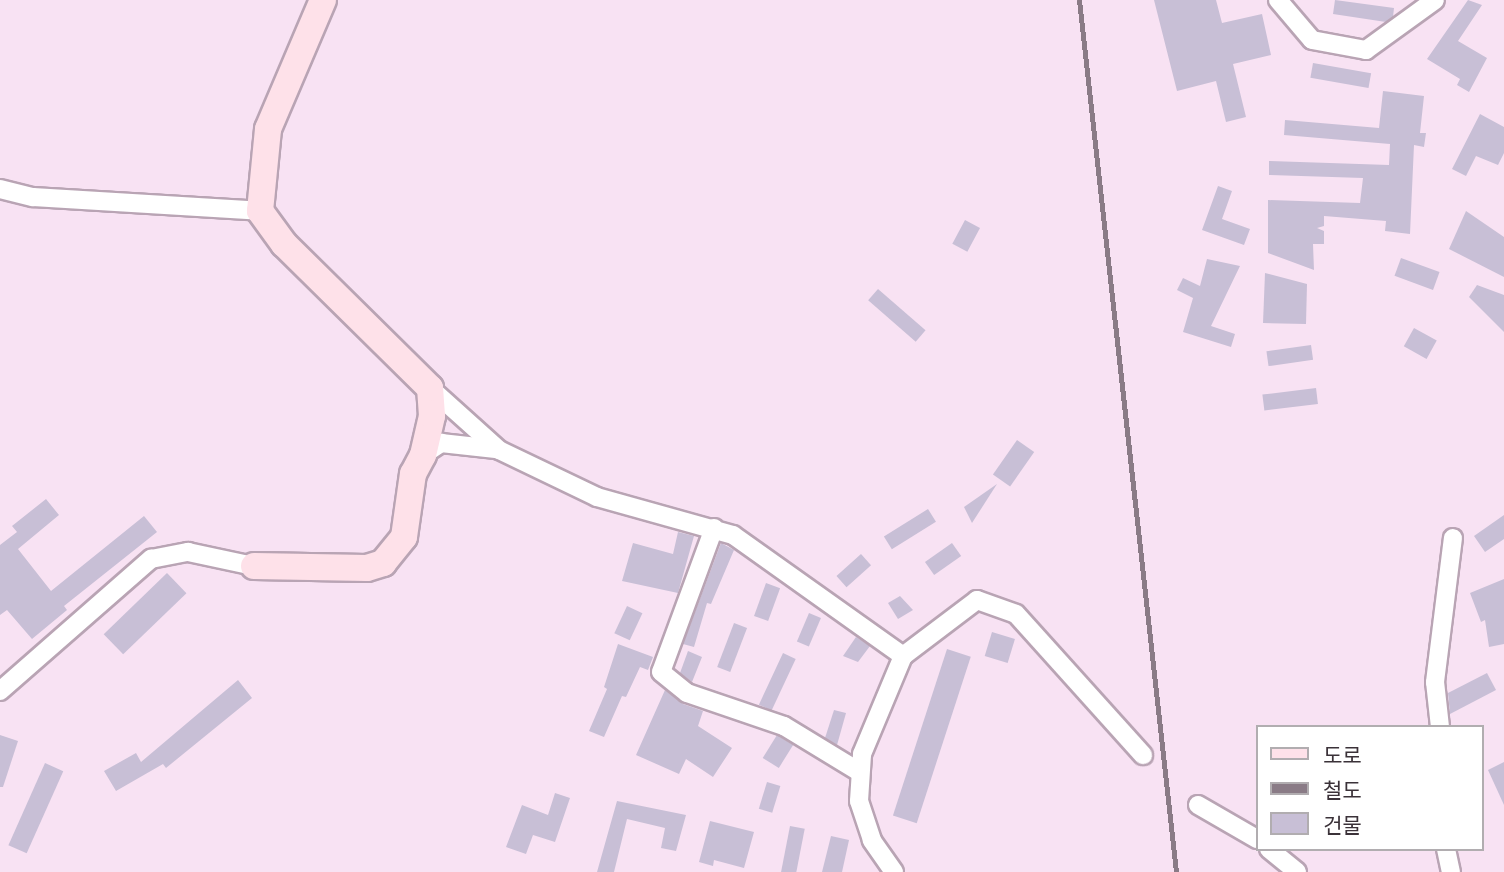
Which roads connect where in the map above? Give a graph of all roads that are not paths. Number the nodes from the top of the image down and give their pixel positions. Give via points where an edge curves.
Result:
1 (323, 0) edge
2 (1278, 0) edge
3 (1434, 0) edge
4 (0, 189) edge
5 (260, 211) junction
6 (430, 388) junction
7 (499, 450) junction
8 (423, 455) junction
9 (714, 528) junction
10 (1453, 538) dead end
11 (254, 566) joint
12 (903, 656) junction
13 (0, 691) edge
14 (1440, 725) edge
15 (1143, 755) dead end
16 (858, 771) junction
17 (1198, 805) dead end
18 (1256, 838) edge
19 (1271, 851) edge
20 (1446, 851) edge
21 (894, 872) edge
22 (1297, 872) edge
23 (1451, 872) edge

1 - 5 street via 268,129
2 - 3 street via 1312,40 1366,50
4 - 5 street via 33,197
5 - 6 street via 284,244
6 - 7 street
6 - 8 street via 432,416
7 - 8 street via 477,443 441,443
7 - 9 street via 597,497
8 - 11 street via 413,474 404,537 383,564 367,568
9 - 12 street via 745,543
9 - 16 street via 661,672 687,693 784,726
10 - 14 street via 1435,682
11 - 13 street via 188,552 151,559
12 - 15 street via 977,600 1005,608 1016,614
12 - 16 street
16 - 21 street via 865,824
17 - 18 street
19 - 22 street
20 - 23 street

